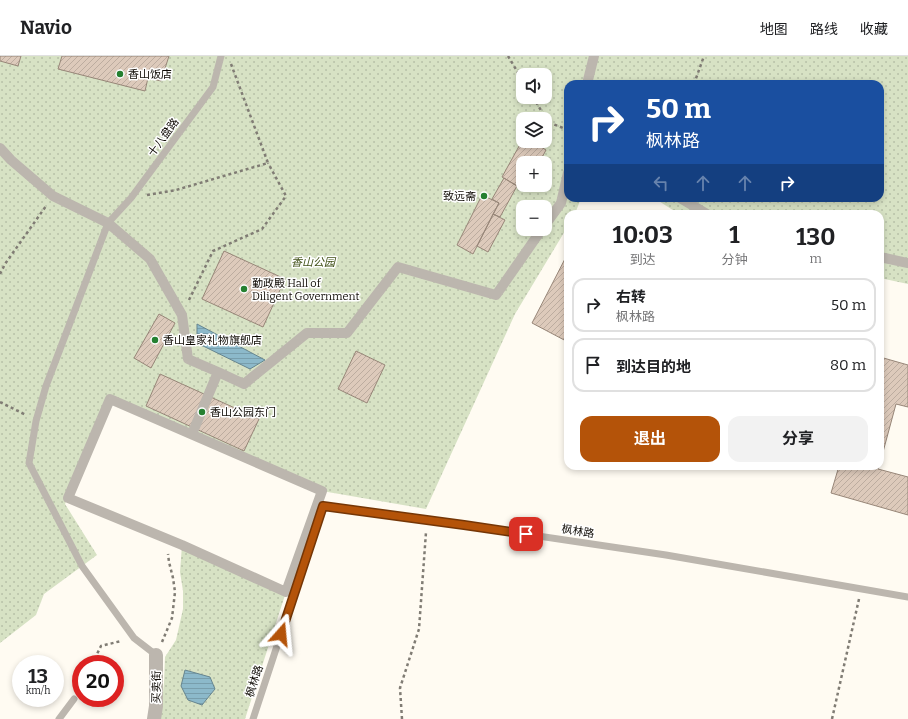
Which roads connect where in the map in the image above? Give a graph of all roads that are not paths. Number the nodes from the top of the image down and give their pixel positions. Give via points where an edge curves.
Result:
1 (221, 56) edge
2 (594, 56) edge
3 (588, 80) edge
4 (0, 148) edge
5 (564, 200) edge
6 (687, 202) edge
7 (700, 210) edge
8 (552, 216) edge
9 (108, 224) junction
10 (537, 236) edge
11 (884, 258) edge
12 (908, 263) edge
13 (218, 372) junction
14 (192, 434) junction
15 (908, 597) edge
16 (156, 655) joint
17 (72, 702) edge
18 (59, 719) edge
19 (154, 719) edge
20 (253, 719) edge

1 - 9 lane, 十八盘路 via 213,87 131,198
2 - 3 street
4 - 9 street via 53,196
5 - 8 street
6 - 7 street
9 - 13 street via 150,259 182,315 188,359
9 - 16 lane via 46,386 36,421 29,463 82,566 134,638
10 - 13 street via 496,295 398,267 347,333 307,333 244,384
11 - 12 street
13 - 14 street
14 - 14 street via 322,491 286,592 68,498 110,399
15 - 20 lane, 枫林路 via 666,555 323,506
16 - 19 street, 买卖街
17 - 18 lane

